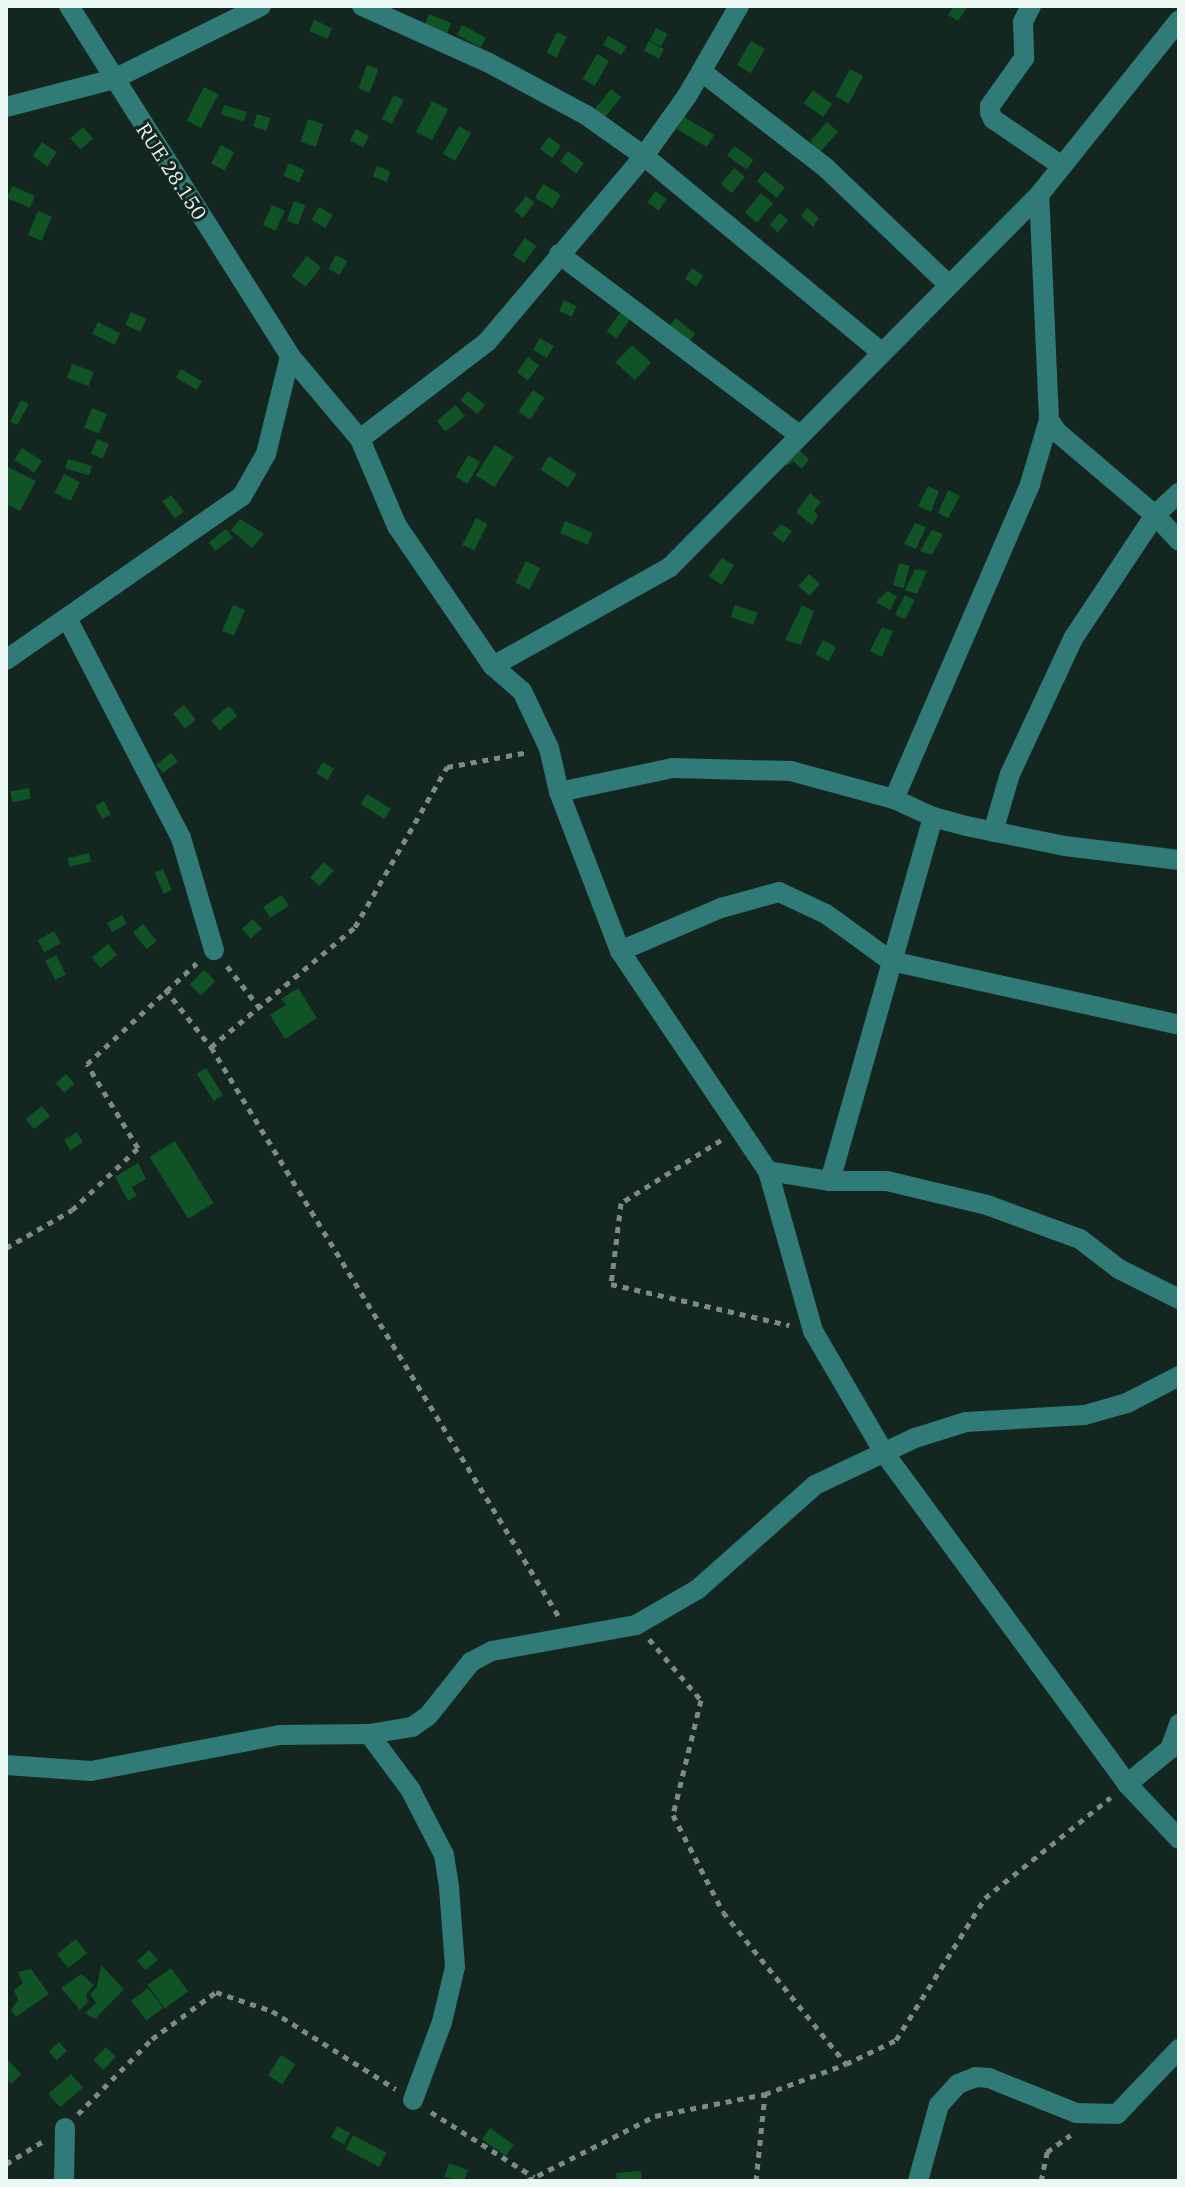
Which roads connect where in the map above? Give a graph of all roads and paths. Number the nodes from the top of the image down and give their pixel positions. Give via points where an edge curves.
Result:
1 (69, 6) edge
2 (261, 6) edge
3 (362, 6) edge
4 (739, 6) edge
5 (1031, 6) edge
6 (1178, 25) edge
7 (702, 72) junction
8 (114, 79) junction
9 (6, 107) edge
10 (644, 156) junction
11 (1062, 166) junction
12 (1039, 195) junction
13 (559, 254) junction
14 (949, 285) junction
15 (881, 352) junction
16 (290, 356) junction
17 (1049, 420) junction
18 (798, 434) junction
19 (360, 439) junction
20 (1179, 493) edge
21 (1155, 515) junction
22 (1179, 541) edge
23 (68, 620) junction
24 (6, 660) edge
25 (493, 666) junction
26 (549, 748) junction
27 (559, 792) junction
28 (894, 799) junction
29 (933, 817) junction
30 (993, 832) junction
31 (1179, 860) edge
32 (214, 950) junction
33 (620, 951) junction
34 (891, 961) junction
35 (165, 989) junction
36 (259, 1007) junction
37 (1179, 1025) edge
38 (211, 1047) junction
39 (739, 1129) junction
40 (768, 1171) junction
41 (830, 1181) junction
42 (6, 1248) edge
43 (1179, 1299) edge
44 (813, 1331) junction
45 (1179, 1376) edge
46 (885, 1454) junction
47 (636, 1625) junction
48 (572, 1638) junction
49 (1179, 1724) edge
50 (369, 1734) junction
51 (6, 1765) edge
52 (1127, 1784) junction
53 (1179, 1839) edge
54 (1179, 2049) edge
55 (846, 2064) junction
56 (765, 2094) junction
57 (413, 2100) junction
58 (1100, 2113) junction
59 (65, 2128) junction
60 (6, 2164) edge
61 (535, 2178) junction
62 (64, 2181) edge
63 (527, 2181) edge
64 (756, 2181) edge
65 (918, 2181) edge
66 (1041, 2181) edge

1 - 8 street, RUE 28.150
2 - 8 street
3 - 10 street via 489,63 586,115
4 - 7 street
5 - 11 street via 1023,22 1024,58 990,112
6 - 11 street
7 - 10 street
7 - 14 street via 826,168
8 - 9 street
8 - 16 street, RUE 28.150
10 - 13 street
10 - 15 street
11 - 12 street
12 - 14 street
12 - 17 street
13 - 18 street
13 - 19 street via 487,342
14 - 15 street
15 - 18 street
16 - 19 street, RUE 28.150
16 - 23 street via 266,454 242,496
17 - 21 street
17 - 28 street via 1030,484
18 - 25 street via 670,567
19 - 25 street, RUE 28.150 via 397,526
20 - 21 street
21 - 22 street
21 - 30 street via 1074,637 1010,774
23 - 24 street
23 - 32 street via 181,838
25 - 26 street, RUE 28.150 via 522,691
26 - 27 street, RUE 28.150
26 - 36 path via 447,767 355,927
27 - 28 street via 673,768 776,770
27 - 33 street, RUE 28.150
28 - 29 street
29 - 30 street
29 - 34 street
30 - 31 street
32 - 35 path
32 - 36 path
33 - 34 street via 721,908 779,892 826,914
33 - 39 street, RUE 28.150
34 - 37 street
34 - 41 street
35 - 38 path
35 - 42 path via 87,1064 138,1148 72,1210
36 - 38 path
38 - 48 path
39 - 40 street, RUE 28.150
39 - 44 path via 621,1203 611,1284
40 - 41 street
40 - 44 street, RUE 28.150
41 - 43 street via 887,1181 987,1205 1080,1239 1119,1269
44 - 46 street, RUE 28.150
45 - 46 street via 1127,1403 1085,1415 966,1422
46 - 47 street via 815,1485 698,1589
46 - 52 street, RUE 28.150
47 - 48 street
47 - 55 path via 701,1700 673,1815 723,1912
48 - 50 street via 492,1651 471,1662 428,1716 412,1727
49 - 52 street via 1170,1749
50 - 51 street via 279,1735 91,1771
50 - 57 street via 410,1789 444,1855 449,1887 455,1967 442,2022
52 - 53 street, RUE 28.150
52 - 55 path via 985,1898 896,2040
54 - 58 street via 1117,2114
55 - 56 path
56 - 61 path via 655,2116
56 - 64 path
57 - 59 path via 272,2011 216,1992 152,2039
57 - 61 path
58 - 65 street via 1076,2113 976,2077 958,2084 939,2105
58 - 66 path via 1047,2152
59 - 60 path
59 - 62 street
61 - 63 path

